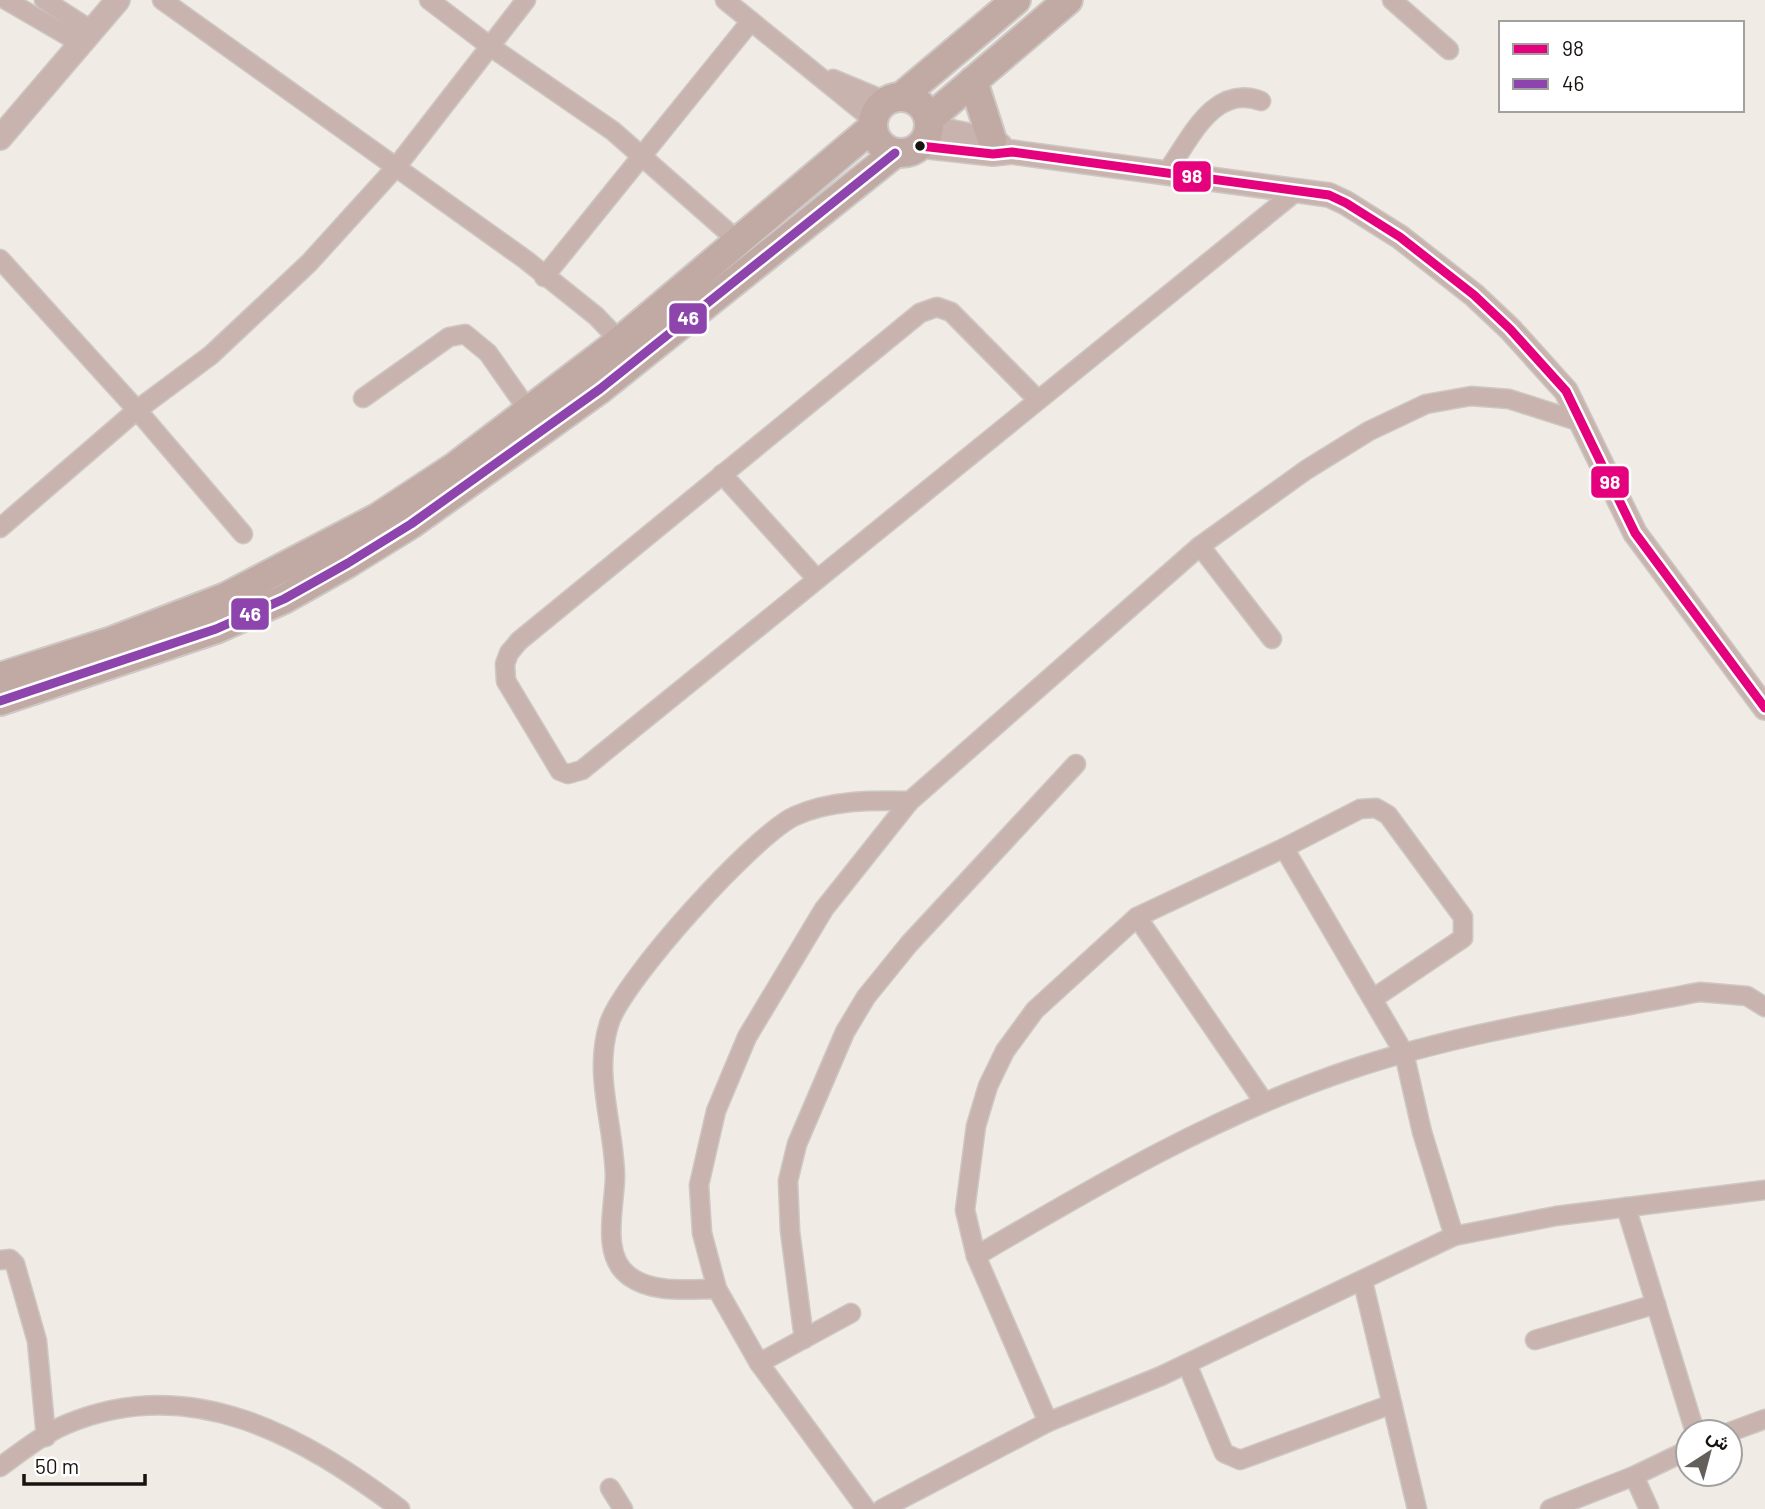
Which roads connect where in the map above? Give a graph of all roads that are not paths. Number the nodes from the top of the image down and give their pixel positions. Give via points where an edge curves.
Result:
1 (6, 0) edge
2 (44, 0) edge
3 (117, 0) edge
4 (162, 0) edge
5 (429, 0) edge
6 (526, 0) edge
7 (725, 0) edge
8 (1016, 0) edge
9 (1068, 0) edge
10 (1392, 0) edge
11 (751, 21) junction
12 (85, 37) junction
13 (491, 47) junction
14 (1450, 50) dead end
15 (973, 82) junction
16 (1261, 100) dead end
17 (883, 111) junction
18 (918, 136) junction
19 (0, 138) edge
20 (1002, 146) junction
21 (640, 158) junction
22 (397, 166) junction
23 (1166, 173) junction
24 (1299, 189) junction
25 (738, 241) junction
26 (0, 260) edge
27 (544, 277) junction
28 (620, 341) junction
29 (363, 398) dead end
30 (1037, 399) junction
31 (137, 410) junction
32 (528, 410) junction
33 (1584, 423) junction
34 (722, 474) junction
35 (0, 528) edge
36 (243, 534) dead end
37 (1200, 546) junction
38 (816, 578) junction
39 (1272, 639) dead end
40 (0, 677) edge
41 (0, 701) edge
42 (1764, 703) edge
43 (1076, 764) dead end
44 (910, 801) junction
45 (1284, 848) junction
46 (1137, 917) junction
47 (1374, 998) junction
48 (1765, 1007) edge
49 (1404, 1053) junction
50 (1264, 1102) junction
51 (1765, 1190) edge
52 (1626, 1208) junction
53 (1454, 1236) junction
54 (976, 1256) junction
55 (0, 1260) edge
56 (1363, 1282) junction
57 (717, 1289) junction
58 (1656, 1304) junction
59 (851, 1313) dead end
60 (804, 1339) junction
61 (1535, 1340) dead end
62 (759, 1363) junction
63 (1188, 1364) junction
64 (1392, 1404) junction
65 (1691, 1418) edge
66 (1765, 1419) edge
67 (1048, 1422) junction
68 (1744, 1427) edge
69 (46, 1437) junction
70 (1674, 1457) edge
71 (0, 1467) edge
72 (1634, 1476) junction
73 (610, 1488) dead end
74 (400, 1509) edge
75 (623, 1509) edge
76 (866, 1509) edge
77 (882, 1509) edge
78 (1417, 1509) edge
79 (1550, 1509) edge
80 (1649, 1509) edge

1 - 12 street
2 - 12 street
3 - 12 street
4 - 22 street
5 - 13 street
6 - 13 street
7 - 11 street
8 - 17 main road
9 - 15 main road
10 - 14 street
11 - 17 street via 814,70
11 - 21 street
12 - 19 street
13 - 21 street via 613,131
13 - 22 street
15 - 18 main road
15 - 20 main road
16 - 23 street via 1245,94 1211,110
17 - 18 main road via 880,144
17 - 18 main road via 913,100 923,108
17 - 25 main road
18 - 20 street
18 - 41 main road via 600,389 411,524 348,563 284,599 216,629
20 - 23 street
21 - 25 street
21 - 27 street
22 - 27 street
22 - 31 street via 270,302 188,374
23 - 24 street
24 - 30 street
24 - 33 street via 1346,202 1401,237 1474,295 1539,359 1566,391
25 - 28 main road
26 - 31 street
27 - 28 street via 596,316
28 - 32 main road
29 - 32 street via 449,337 465,334 488,353
30 - 34 street via 951,312 937,307 920,313
30 - 38 street
31 - 35 street
31 - 36 street
32 - 40 main road via 456,466 377,518 226,597
33 - 37 street via 1509,399 1471,396 1426,404 1369,430
33 - 42 street via 1635,533
34 - 38 street
34 - 38 street via 509,653 506,681 560,771 568,775 582,770
37 - 39 street
37 - 44 street
43 - 60 street via 909,944 866,997 845,1032 797,1143 788,1181
44 - 57 street via 824,909 794,956 747,1037 716,1111 699,1185 702,1233
44 - 57 street via 839,804 792,817 656,951 609,1022 601,1066 614,1149 613,1253 629,1276 645,1284
45 - 46 street
45 - 47 street
45 - 47 street via 1360,809 1376,808 1388,815 1463,917 1463,938
46 - 50 street
46 - 54 street via 1035,1010 1004,1051 976,1126 965,1210
47 - 49 street
48 - 49 street via 1747,996 1700,992
49 - 50 street
49 - 53 street
50 - 54 street via 1122,1170
51 - 52 street
52 - 53 street
52 - 58 street
53 - 56 street
54 - 67 street
55 - 69 street via 10,1259 15,1265 37,1340
56 - 63 street
56 - 64 street
57 - 62 street
58 - 61 street
58 - 65 street
59 - 60 street
60 - 62 street
62 - 76 street
63 - 64 street via 1224,1453 1240,1460
63 - 67 street
64 - 78 street
66 - 68 street
67 - 77 street
69 - 71 street
69 - 74 street via 97,1413 145,1405 222,1411 271,1428 354,1475
70 - 72 street
72 - 79 street
72 - 80 street
73 - 75 street

